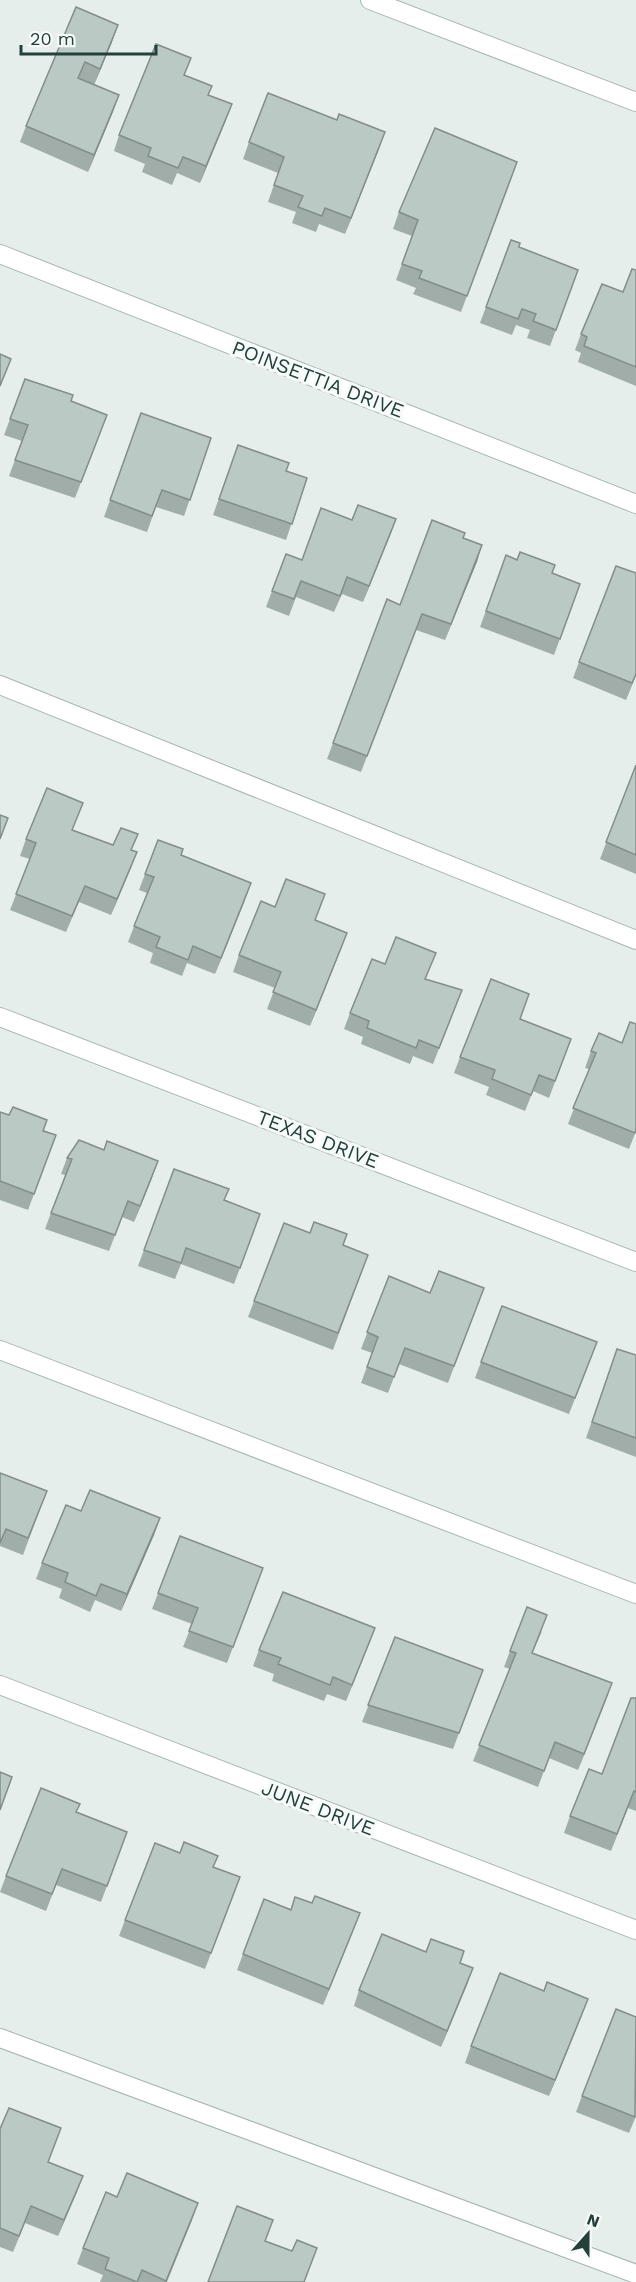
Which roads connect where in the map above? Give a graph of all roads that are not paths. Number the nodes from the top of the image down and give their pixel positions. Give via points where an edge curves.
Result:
1 (370, 0) edge
2 (636, 102) edge
3 (0, 254) edge
4 (636, 504) edge
5 (0, 685) edge
6 (636, 940) edge
7 (0, 1017) edge
8 (636, 1262) edge
9 (0, 1350) edge
10 (636, 1594) edge
11 (0, 1685) edge
12 (636, 1930) edge
13 (0, 2038) edge
14 (636, 2274) edge

1 - 2 street
3 - 4 street, POINSETTIA DRIVE
5 - 6 street
7 - 8 street, TEXAS DRIVE
9 - 10 street
11 - 12 street, JUNE DRIVE
13 - 14 street

